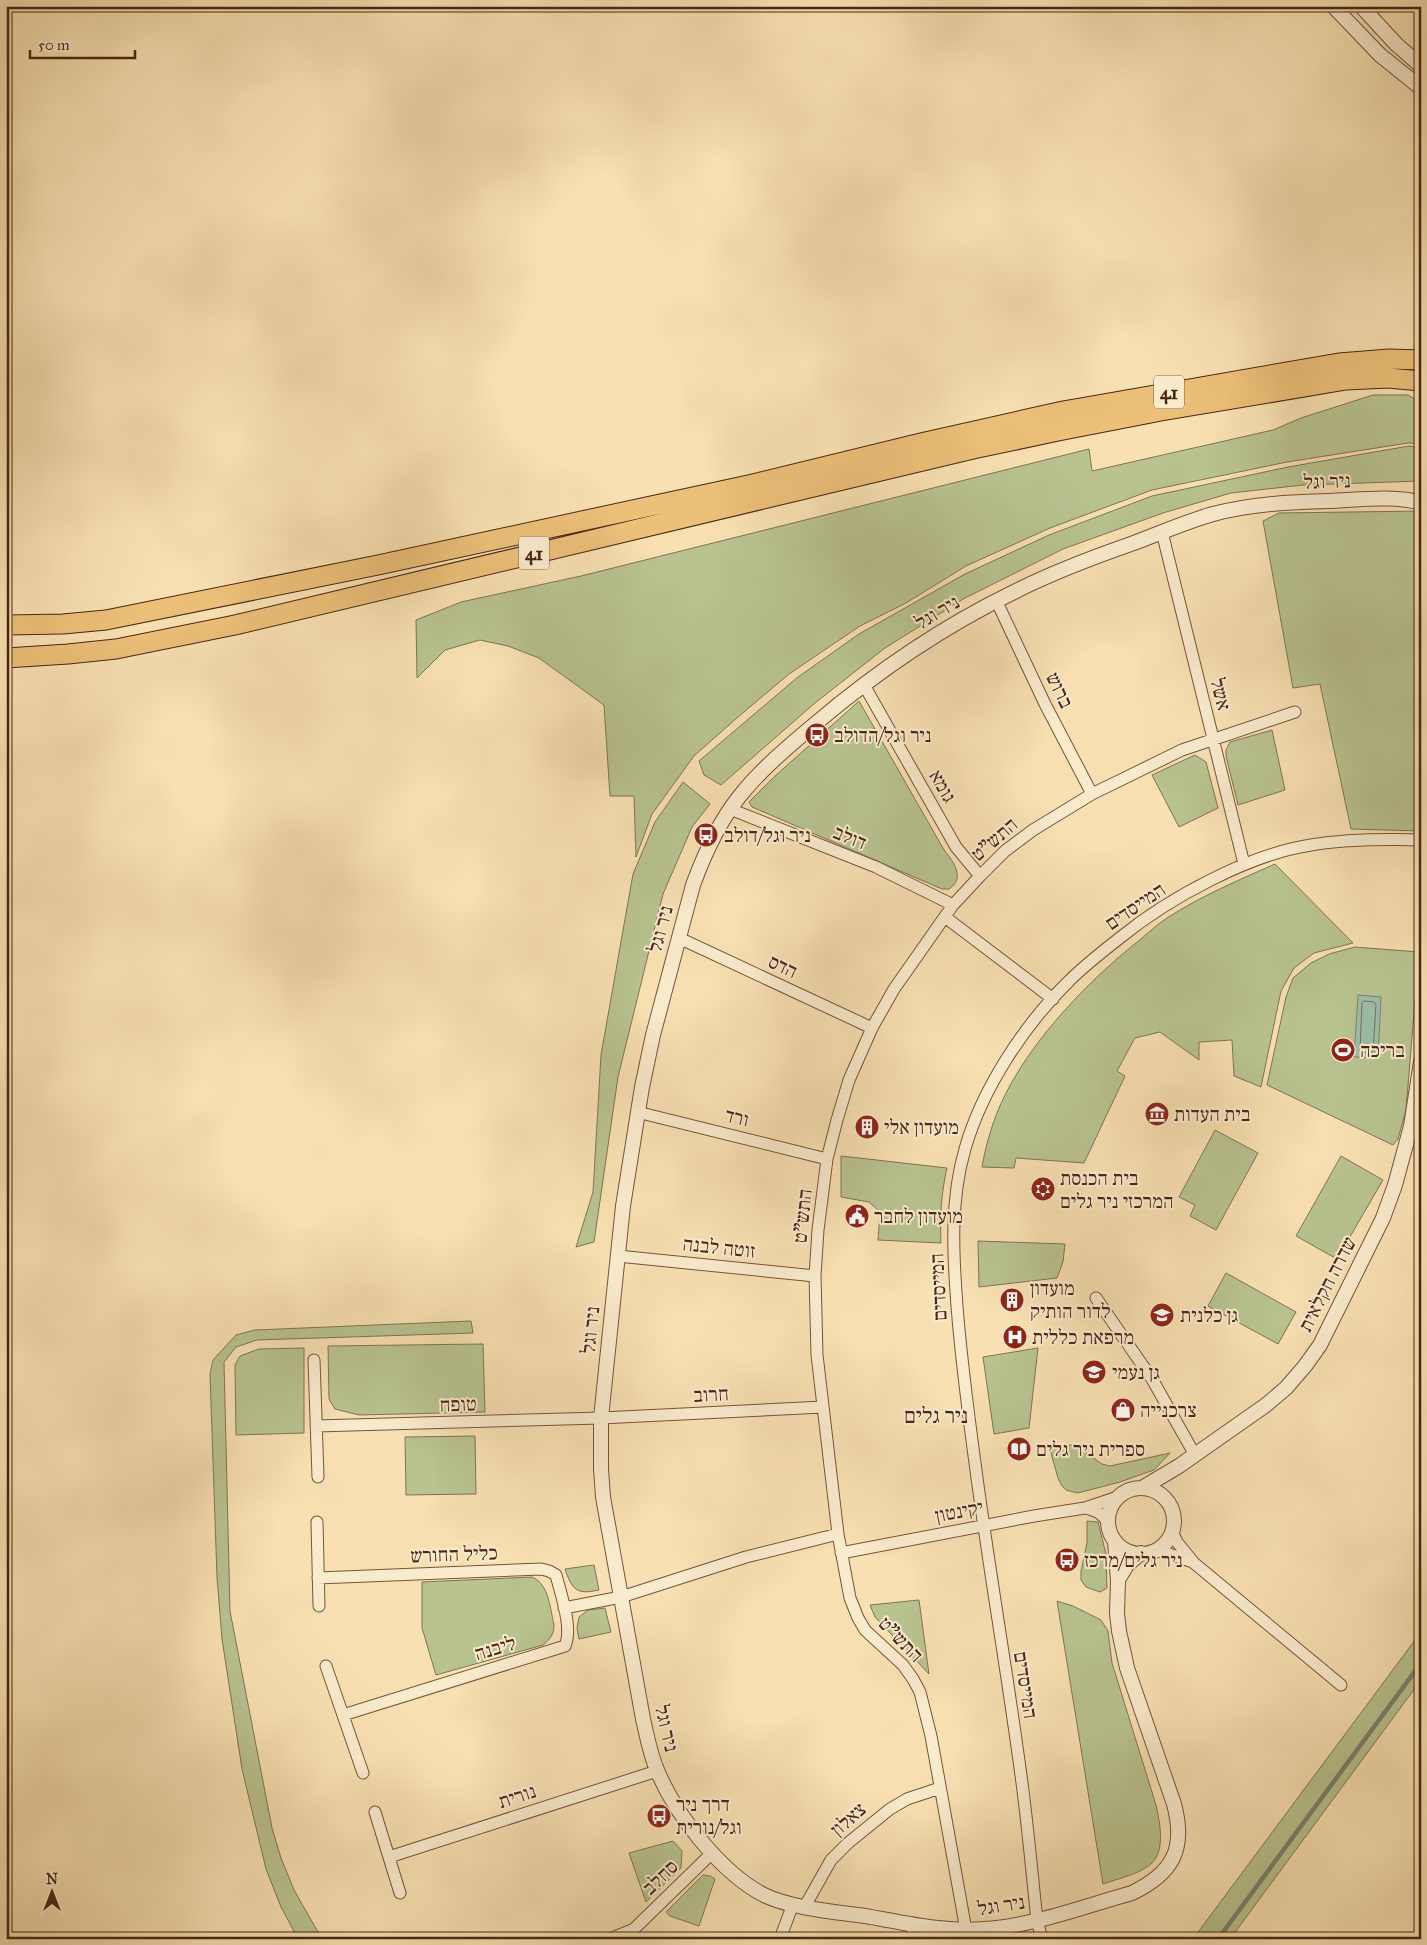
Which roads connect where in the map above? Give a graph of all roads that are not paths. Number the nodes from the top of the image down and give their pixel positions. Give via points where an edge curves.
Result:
1 (1333, 6) edge
2 (1361, 6) edge
3 (1421, 66) edge
4 (1421, 88) edge
5 (1421, 360) edge
6 (1421, 381) edge
7 (1421, 503) edge
8 (1162, 532) junction
9 (996, 600) junction
10 (6, 625) edge
11 (6, 658) edge
12 (864, 685) junction
13 (1295, 712) dead end
14 (1213, 738) junction
15 (1092, 794) junction
16 (730, 809) junction
17 (1421, 840) edge
18 (1244, 864) junction
19 (980, 876) junction
20 (954, 905) junction
21 (945, 917) junction
22 (679, 938) junction
23 (1053, 999) junction
24 (872, 1028) junction
25 (1421, 1062) edge
26 (637, 1112) junction
27 (827, 1159) junction
28 (618, 1256) junction
29 (815, 1276) junction
30 (1096, 1298) dead end
31 (314, 1360) dead end
32 (823, 1407) junction
33 (601, 1418) junction
34 (316, 1426) junction
35 (1196, 1455) junction
36 (1179, 1466) junction
37 (318, 1477) dead end
38 (1142, 1488) junction
39 (1118, 1497) junction
40 (1169, 1503) junction
41 (1085, 1508) junction
42 (317, 1522) dead end
43 (1108, 1523) junction
44 (983, 1526) junction
45 (1172, 1531) junction
46 (838, 1534) junction
47 (1115, 1541) junction
48 (1157, 1550) junction
49 (841, 1553) junction
50 (1141, 1553) junction
51 (1194, 1563) junction
52 (318, 1578) junction
53 (1118, 1586) junction
54 (621, 1597) junction
55 (319, 1606) dead end
56 (564, 1608) junction
57 (326, 1666) dead end
58 (1341, 1685) dead end
59 (343, 1715) junction
60 (657, 1771) junction
61 (363, 1773) dead end
62 (940, 1788) junction
63 (375, 1812) dead end
64 (712, 1853) junction
65 (389, 1857) junction
66 (400, 1893) dead end
67 (799, 1905) junction
68 (1037, 1920) junction
69 (913, 1924) junction
70 (966, 1930) junction
71 (632, 1934) edge
72 (610, 1938) edge
73 (780, 1939) edge
74 (913, 1939) edge
75 (1042, 1939) edge

1 - 4 street via 1380,55
2 - 3 street
5 - 10 highway, 41 via 1339,363 1063,411 753,484 368,567 106,620
6 - 11 highway, 41 via 1388,378 1346,380 1161,411 974,449 234,625 116,649
7 - 8 street, ניר וגל via 1361,499 1259,505 1212,514
8 - 9 street, ניר וגל
8 - 14 street, אשל
9 - 12 street, ניר וגל via 942,631
9 - 15 street, ברוש
12 - 16 street, ניר וגל via 793,742
12 - 19 street, גומא via 956,847
13 - 14 street, התש"ט
14 - 15 street, התש"ט
14 - 18 street, אשל
15 - 19 street, התש"ט via 1033,830
16 - 20 street, דולב via 876,867
16 - 22 street, ניר וגל via 699,867
17 - 18 street, המייסדים via 1378,839 1309,845
18 - 23 street, המייסדים via 1177,899 1132,928 1066,983
19 - 20 street, התש"ט
20 - 21 street, התש"ט
21 - 23 street
21 - 24 street, התש"ט via 894,989
22 - 24 street, הדס
22 - 26 street, ניר וגל via 651,1043
23 - 44 street, המייסדים via 1016,1046 980,1109 965,1148 957,1185 954,1228 957,1312
24 - 27 street, התש"ט via 850,1080
25 - 35 street, שדרה חקלאית via 1411,1126 1395,1185 1383,1218 1320,1345 1286,1388
26 - 27 street, ורד
26 - 28 street, ניר וגל
27 - 29 street, התש"ט
28 - 29 street, זוטה לבנה
28 - 33 street, ניר וגל
29 - 32 street, התש"ט via 817,1355
30 - 35 street via 1152,1379
31 - 34 street
32 - 33 street, חרוב
32 - 46 street, התש"ט
33 - 34 street, טופח
33 - 54 street, ניר וגל via 603,1497
34 - 37 street
35 - 36 street, שדרה חקלאית
36 - 38 street, שדרה חקלאית
36 - 40 street via 1168,1486
38 - 39 street
38 - 40 street via 1162,1495
39 - 41 street, יקינטון
39 - 43 street via 1109,1512
40 - 45 street via 1173,1513
41 - 43 street via 1097,1511
41 - 44 street, יקינטון
42 - 52 street
43 - 47 street
44 - 49 street, יקינטון
44 - 68 street, המייסדים via 1022,1783
45 - 48 street
45 - 51 street
46 - 49 street, התש"ט
46 - 54 street via 746,1557
47 - 50 street via 1125,1550
47 - 53 street, ניר וגל
48 - 50 street
48 - 51 street
49 - 62 street, התש"ט via 850,1598 858,1618 865,1630 903,1665 920,1692
50 - 53 street, ניר וגל via 1122,1572
51 - 58 street
52 - 55 street
52 - 56 street, כליל החורש via 541,1569 556,1575
53 - 68 street, ניר וגל via 1117,1613 1122,1650 1179,1821 1178,1845 1166,1869 1146,1886 1132,1893
54 - 56 street
54 - 60 street, ניר וגל via 643,1719
56 - 59 street, ליבנה via 568,1630 565,1646
57 - 59 street
59 - 61 street
60 - 64 street, ניר וגל via 683,1815
60 - 65 street, נורית
62 - 67 street, צאלון via 913,1796 890,1809 848,1843 831,1860
62 - 70 street, התש"ט
63 - 65 street
64 - 67 street, ניר וגל via 763,1894
64 - 71 street, סחלב
65 - 66 street
67 - 69 street, ניר וגל
67 - 73 street, צאלון
68 - 70 street, ניר וגל
68 - 75 street, המייסדים
69 - 70 street, ניר וגל
69 - 74 street
71 - 72 street, סחלב

